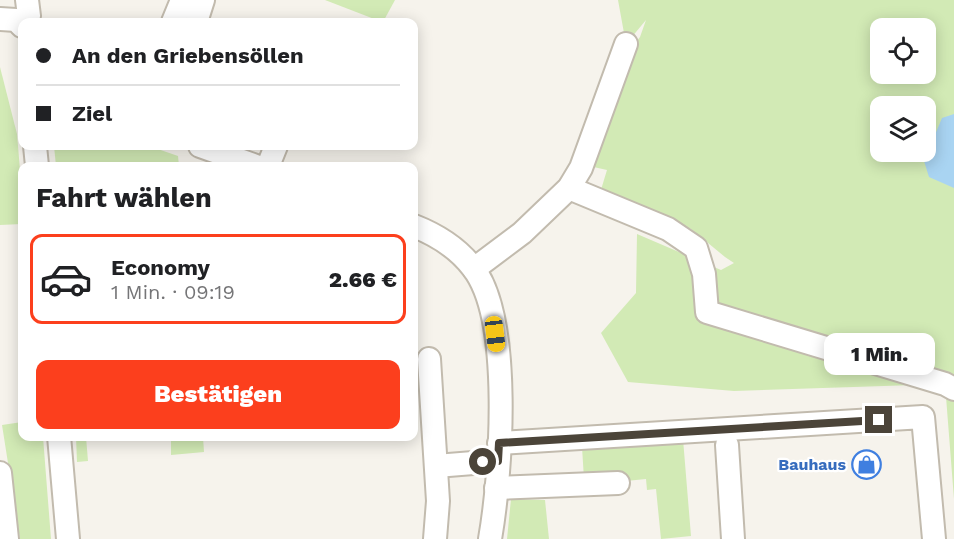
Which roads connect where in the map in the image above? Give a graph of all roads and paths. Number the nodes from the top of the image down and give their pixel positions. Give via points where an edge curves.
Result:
1 (27, 0) edge
2 (182, 0) edge
3 (203, 0) edge
4 (28, 18) edge
5 (175, 18) edge
6 (197, 18) edge
7 (0, 19) edge
8 (18, 21) edge
9 (626, 44) dead end
10 (211, 150) edge
11 (245, 162) edge
12 (569, 188) junction
13 (418, 228) edge
14 (474, 269) junction
15 (429, 359) dead end
16 (954, 389) edge
17 (59, 441) edge
18 (727, 445) dead end
19 (499, 452) junction
20 (436, 466) junction
21 (0, 479) edge
22 (618, 483) dead end
23 (496, 488) junction
24 (4, 527) edge
25 (68, 539) edge
26 (435, 539) edge
27 (490, 539) edge
28 (733, 539) edge
29 (934, 539) edge

1 - 4 street
2 - 5 street
3 - 6 street
7 - 8 street
9 - 12 street via 581,168
10 - 11 street
12 - 14 street
12 - 16 street via 668,228 696,248 704,274 707,312
13 - 14 street via 449,244
14 - 19 street via 488,296 494,320 499,362
15 - 20 street
17 - 25 street
18 - 28 street
19 - 20 street
19 - 23 street
19 - 29 street via 923,417
20 - 26 street
21 - 24 street
22 - 23 street
23 - 27 street

